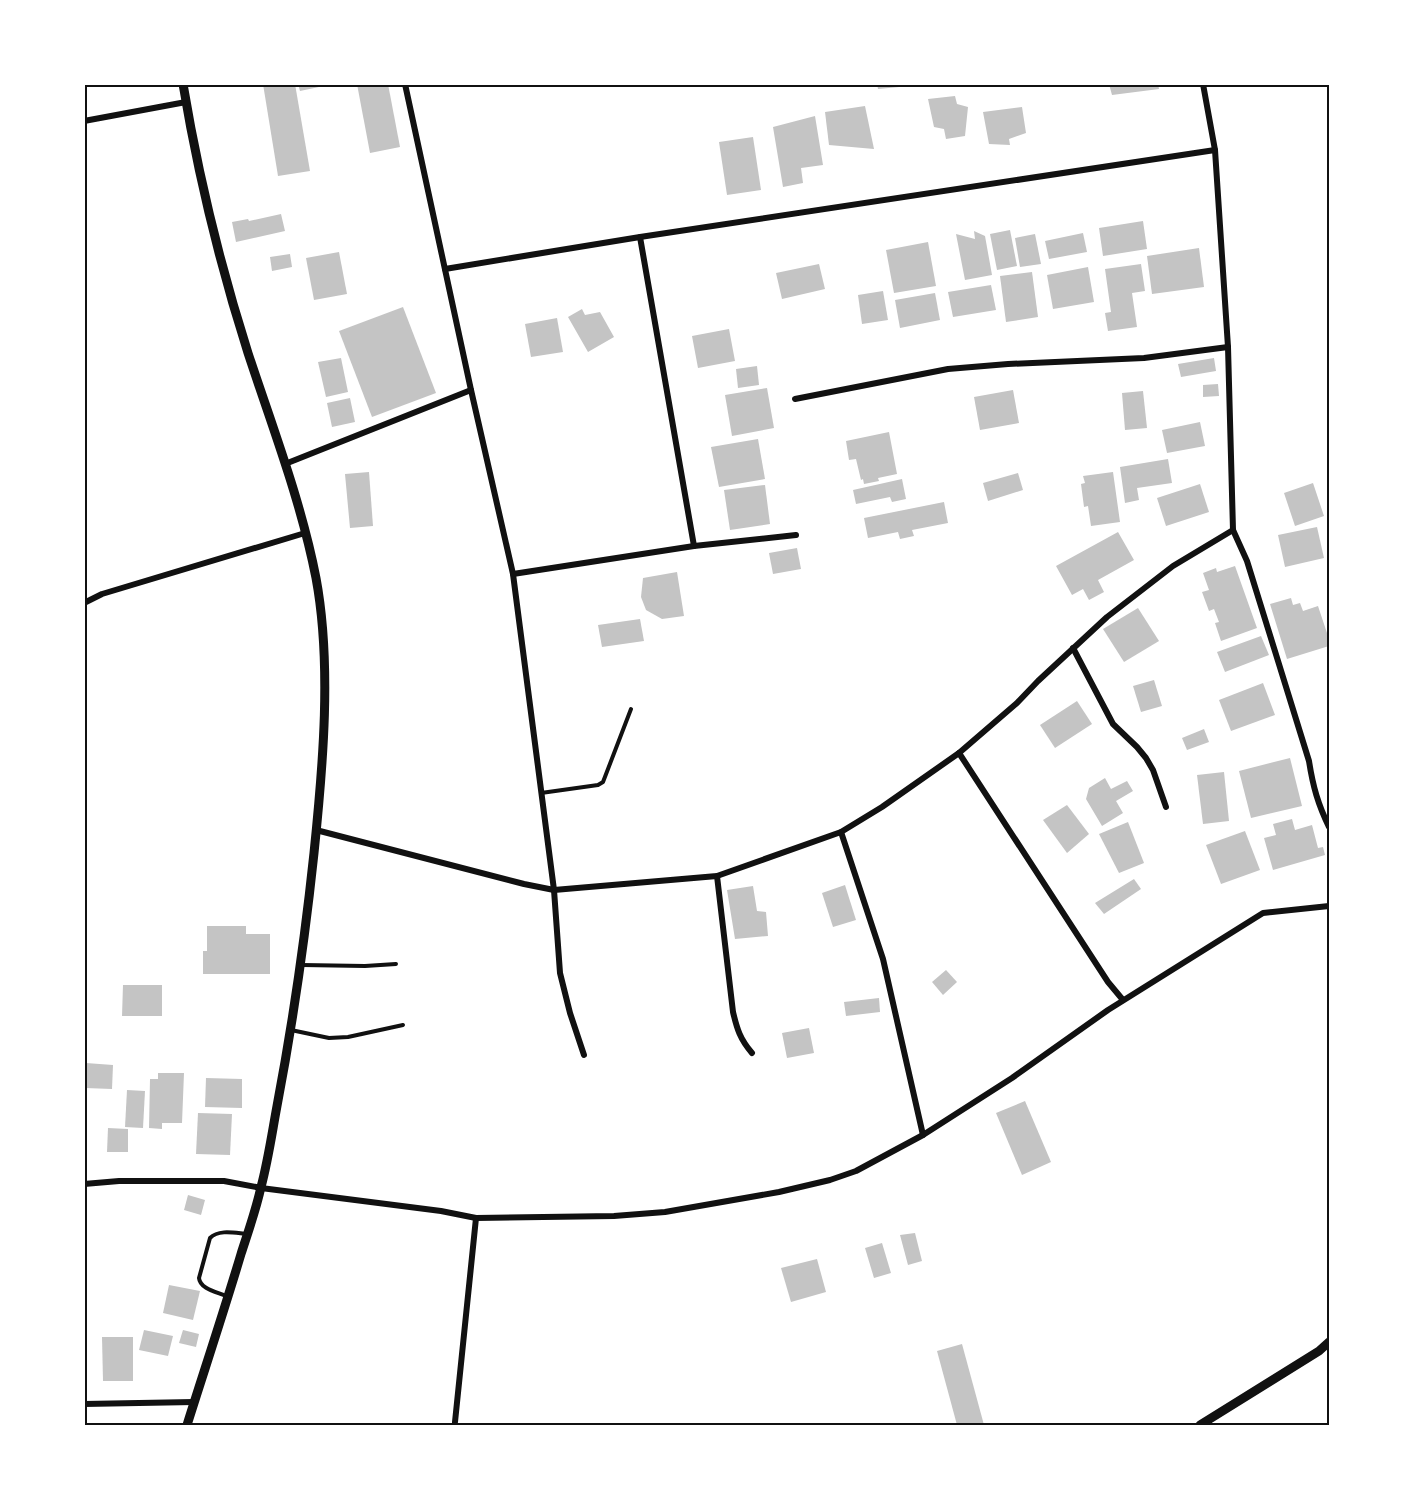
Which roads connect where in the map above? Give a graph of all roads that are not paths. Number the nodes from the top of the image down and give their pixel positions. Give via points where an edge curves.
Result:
1 (183, 84) edge
2 (405, 84) edge
3 (1203, 84) edge
4 (186, 102) junction
5 (84, 121) edge
6 (1215, 150) junction
7 (640, 237) junction
8 (445, 269) junction
9 (1228, 347) junction
10 (471, 390) junction
11 (795, 399) dead end
12 (285, 464) junction
13 (1233, 530) junction
14 (305, 533) junction
15 (796, 535) dead end
16 (694, 546) junction
17 (513, 574) junction
18 (84, 603) edge
19 (1073, 648) junction
20 (631, 709) dead end
21 (959, 753) junction
22 (540, 793) junction
23 (1166, 807) dead end
24 (1329, 827) edge
25 (316, 830) junction
26 (841, 832) junction
27 (717, 876) junction
28 (554, 890) junction
29 (1329, 906) edge
30 (396, 964) dead end
31 (301, 965) junction
32 (1123, 1000) junction
33 (403, 1025) dead end
34 (290, 1030) junction
35 (752, 1053) dead end
36 (584, 1055) dead end
37 (923, 1135) junction
38 (84, 1184) edge
39 (261, 1188) junction
40 (476, 1218) junction
41 (247, 1234) junction
42 (228, 1297) junction
43 (1329, 1342) edge
44 (194, 1402) junction
45 (84, 1404) edge
46 (455, 1422) dead end
47 (187, 1425) edge
48 (1200, 1425) edge

1 - 4 street
2 - 8 street
3 - 6 street
4 - 5 street
4 - 12 street via 227,282
6 - 7 street
6 - 9 street
7 - 8 street
7 - 16 street
8 - 10 street
9 - 11 street via 1144,358 948,369
9 - 13 street
10 - 12 street
10 - 17 street
12 - 14 street
13 - 19 street via 1173,566 1107,616
13 - 24 street via 1247,561 1319,805
14 - 18 street via 102,594
14 - 25 street via 321,607 324,651 323,745
15 - 16 street
16 - 17 street
17 - 22 street
19 - 21 street
19 - 23 street via 1113,724 1137,747 1153,770
20 - 22 lane via 603,782
21 - 26 street
21 - 32 street via 1107,982
22 - 28 street
25 - 28 street
25 - 31 street
26 - 27 street
26 - 37 street via 883,959
27 - 28 street
27 - 35 street via 733,1012 737,1031
28 - 36 street via 560,973
29 - 32 street via 1263,913
30 - 31 lane
31 - 34 street
32 - 37 street
33 - 34 lane via 339,1038
34 - 39 street
37 - 40 street via 856,1171 779,1192 665,1212
38 - 39 street via 225,1181
39 - 40 street
39 - 41 street
40 - 46 street
41 - 42 street
41 - 42 lane via 220,1232 210,1238 199,1282
42 - 44 street
43 - 48 street
44 - 45 street
44 - 47 street

